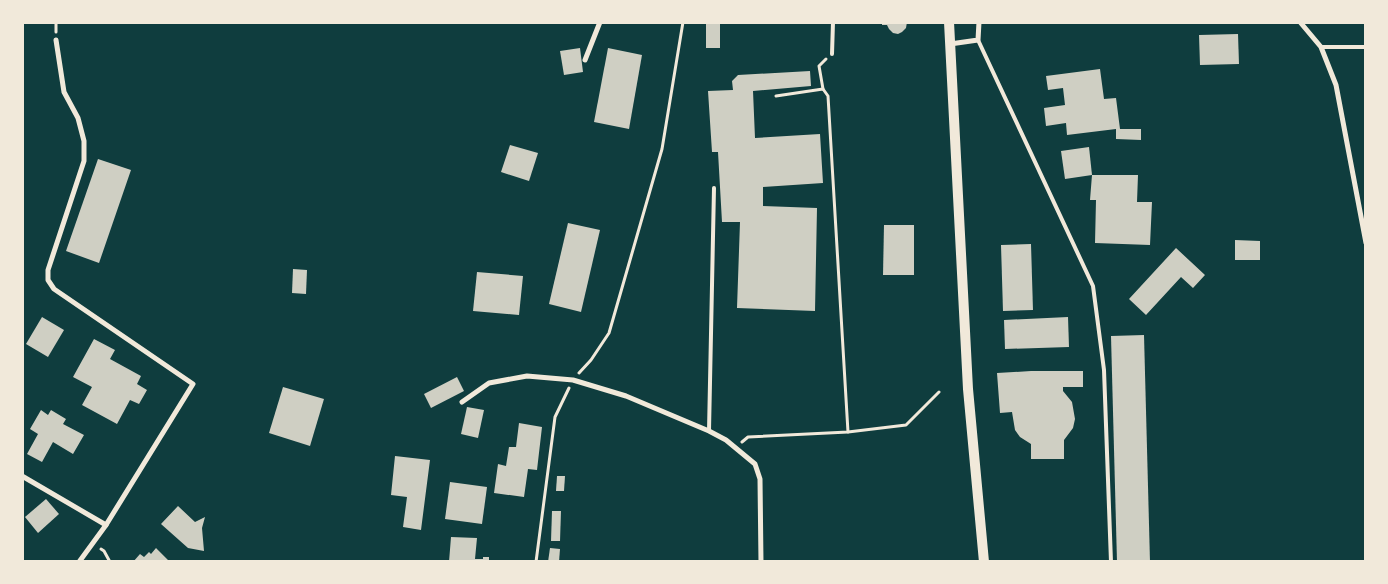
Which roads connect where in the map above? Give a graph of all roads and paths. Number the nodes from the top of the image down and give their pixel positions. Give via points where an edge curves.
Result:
1 (600, 22) edge
2 (683, 22) edge
3 (834, 22) edge
4 (949, 22) edge
5 (979, 22) edge
6 (1300, 22) edge
7 (56, 40) dead end
8 (978, 40) junction
9 (950, 44) junction
10 (1321, 47) junction
11 (1366, 47) edge
12 (832, 54) joint
13 (585, 60) dead end
14 (823, 89) junction
15 (776, 96) dead end
16 (714, 188) dead end
17 (1366, 243) edge
18 (573, 380) junction
19 (939, 392) dead end
20 (462, 402) dead end
21 (709, 431) junction
22 (848, 432) junction
23 (735, 447) junction
24 (22, 476) edge
25 (106, 525) junction
26 (92, 544) junction
27 (79, 562) edge
28 (110, 562) edge
29 (536, 562) edge
30 (761, 562) edge
31 (984, 562) edge
32 (1110, 562) edge

1 - 13 street
2 - 18 path via 662,149 609,333
3 - 12 lane
4 - 9 main road
5 - 8 street
6 - 10 street
7 - 25 street via 64,92 78,118 84,141 84,161 48,270 48,280 54,289 193,384
8 - 9 street
8 - 32 lane via 1093,286 1104,370
9 - 31 main road via 968,389
10 - 11 lane
10 - 17 street via 1336,85
12 - 14 path via 819,66
14 - 15 path
14 - 22 path via 828,96
16 - 21 lane
18 - 20 street via 527,376 490,383
18 - 21 street via 626,396
18 - 29 path via 555,417
19 - 22 path via 906,425
21 - 23 street
22 - 23 path via 748,436
23 - 30 street via 755,464 760,479
24 - 25 street
25 - 26 street
26 - 27 street
26 - 28 path via 104,550

